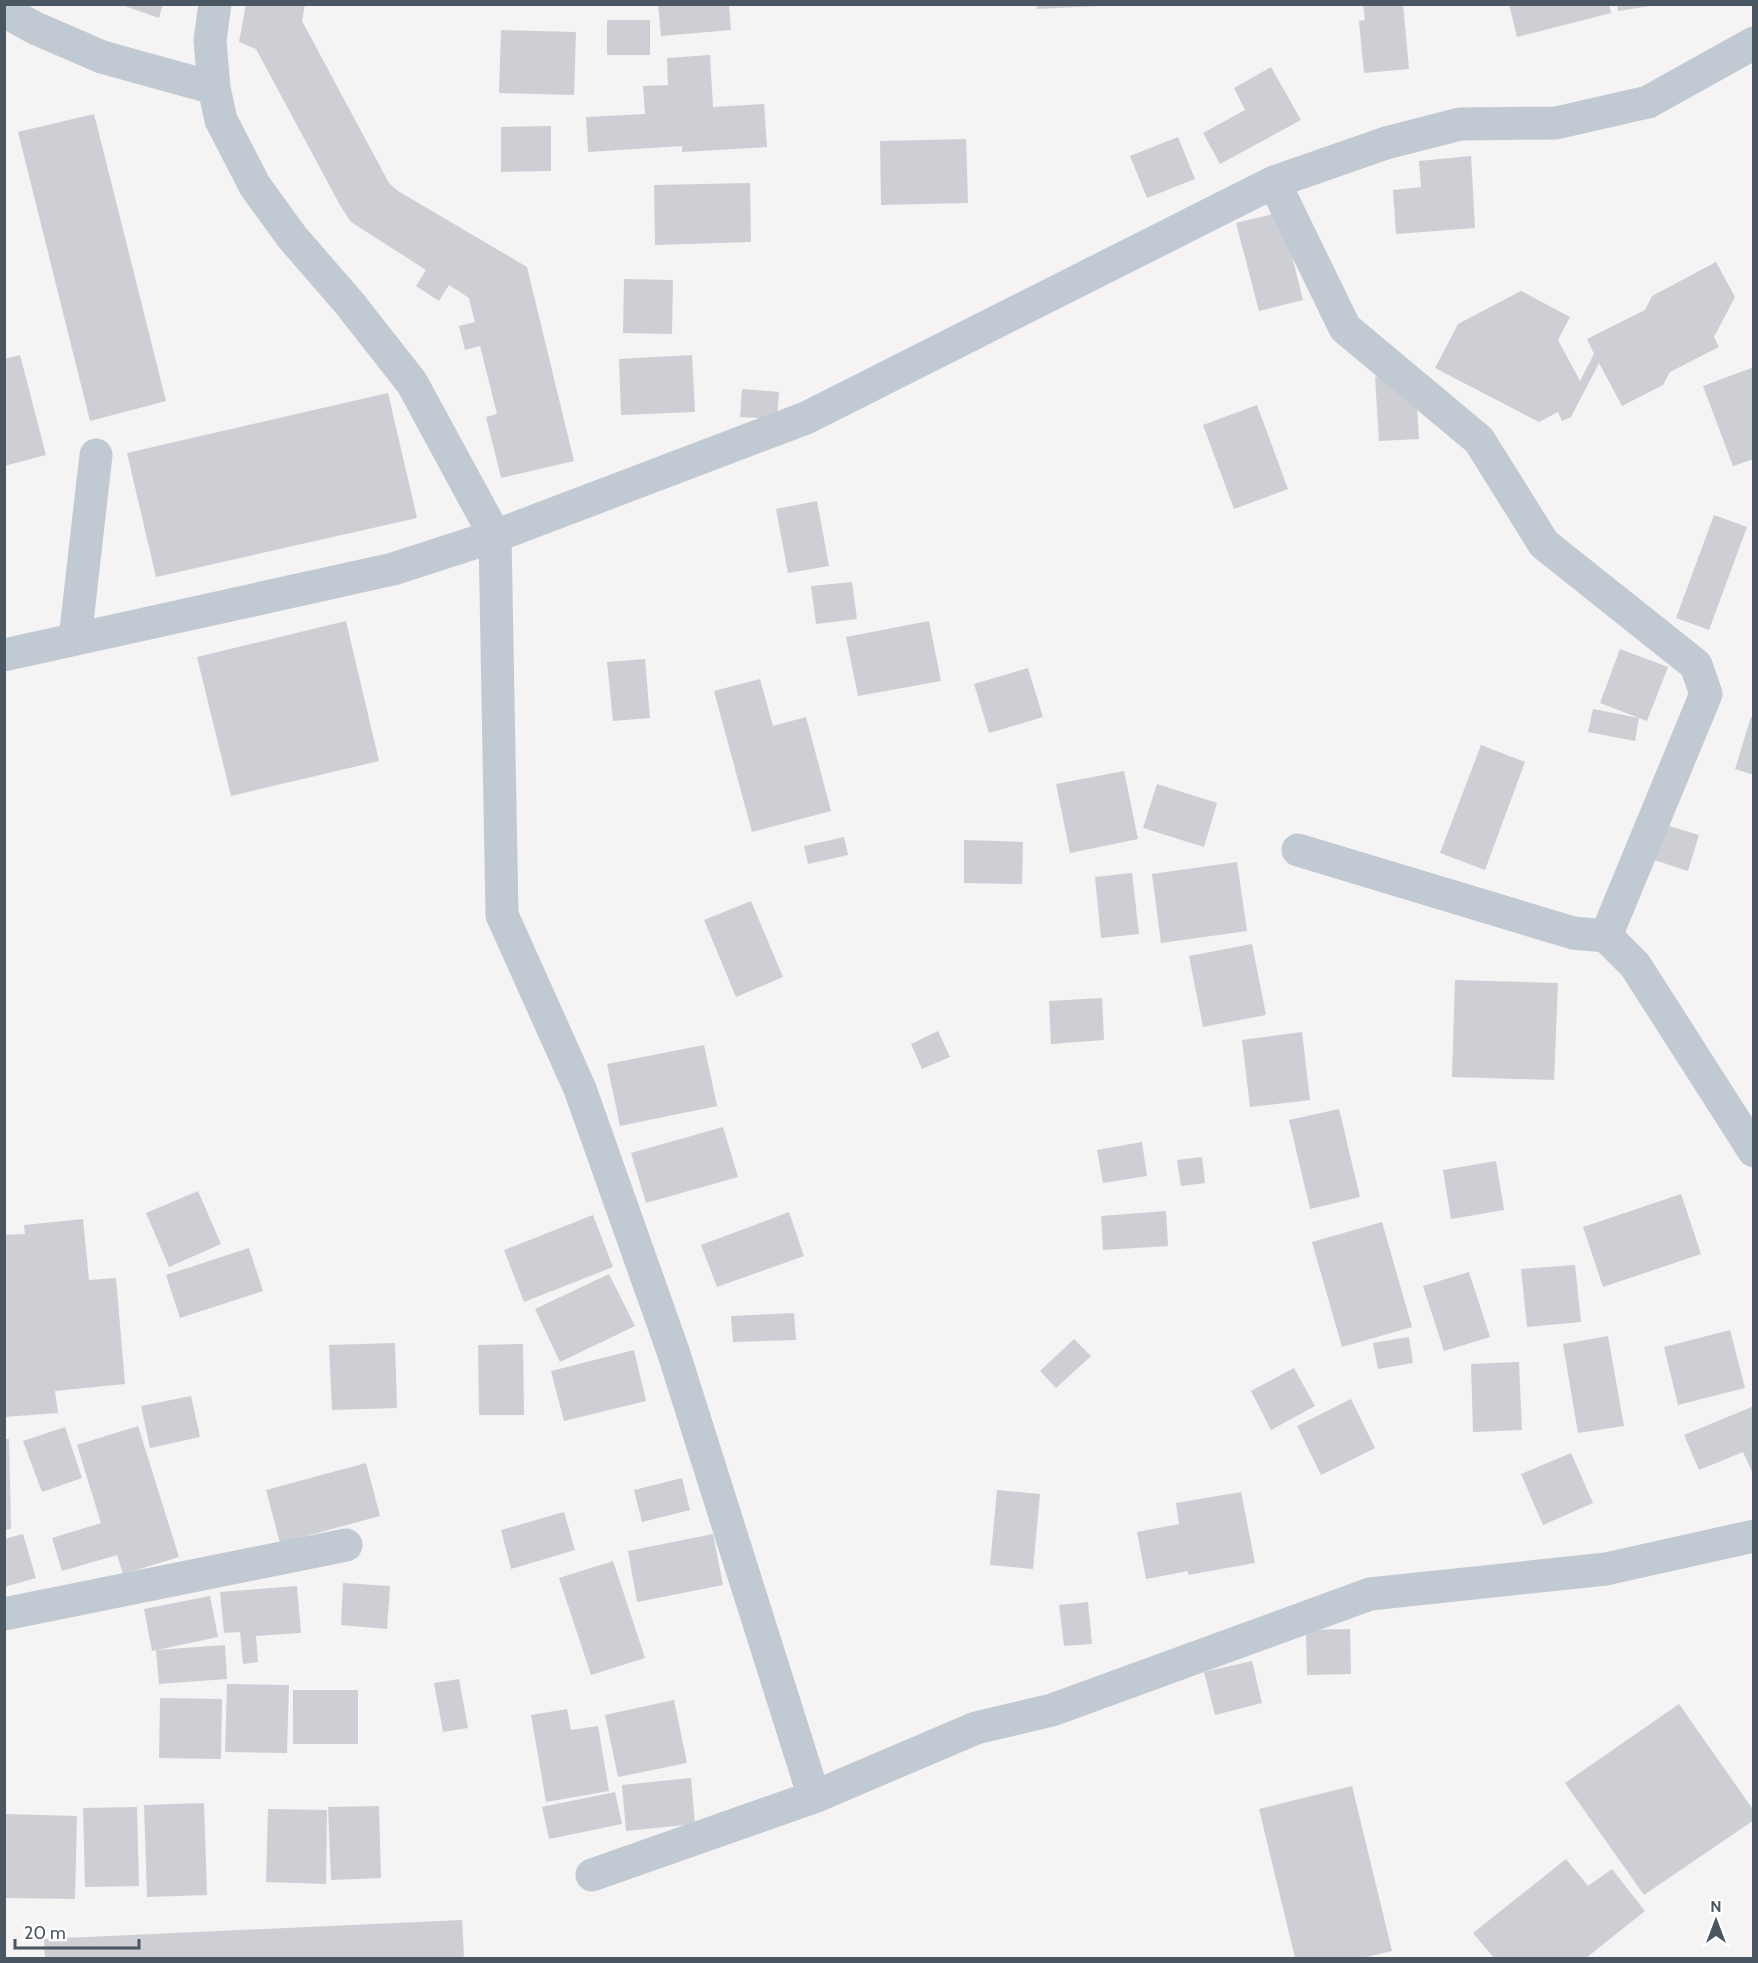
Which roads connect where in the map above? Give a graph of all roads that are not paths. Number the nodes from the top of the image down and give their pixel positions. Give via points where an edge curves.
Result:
1 (215, 4) edge
2 (4, 11) edge
3 (1754, 43) edge
4 (214, 88) junction
5 (1274, 182) junction
6 (96, 455) dead end
7 (495, 536) junction
8 (75, 639) junction
9 (4, 655) edge
10 (1299, 850) dead end
11 (1606, 936) junction
12 (1754, 1151) edge
13 (1754, 1536) edge
14 (346, 1545) dead end
15 (4, 1614) edge
16 (814, 1797) junction
17 (592, 1875) dead end

1 - 4 street via 210,40
2 - 4 street via 102,57
3 - 5 street via 1648,102 1556,123 1461,124 1386,143
4 - 7 street via 221,120 255,186 411,384
5 - 7 street via 806,418
5 - 11 street via 1345,328 1479,440 1544,544 1696,665 1706,694
6 - 8 street
7 - 8 street via 393,568
7 - 16 street via 502,915 592,1121 673,1351
8 - 9 street
10 - 11 street via 1573,933
11 - 12 street via 1635,965
13 - 16 street via 1606,1569 1370,1594 1052,1710 976,1728
14 - 15 street
16 - 17 street

